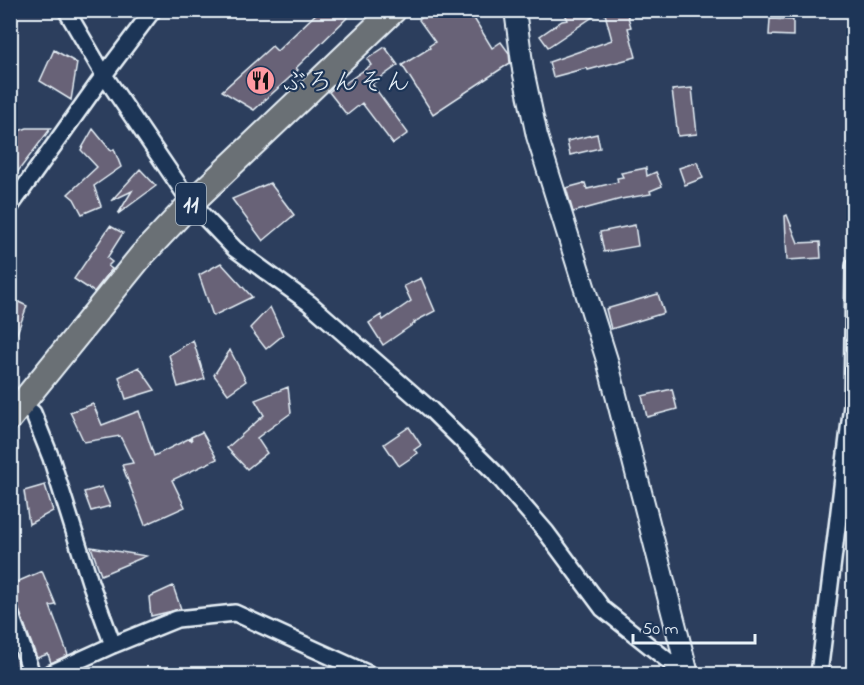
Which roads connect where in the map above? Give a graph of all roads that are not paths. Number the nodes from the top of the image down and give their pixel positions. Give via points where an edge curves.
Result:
1 (66, 10) edge
2 (153, 10) edge
3 (394, 10) edge
4 (515, 10) edge
5 (104, 75) junction
6 (192, 203) junction
7 (10, 207) edge
8 (854, 266) edge
9 (16, 411) edge
10 (10, 612) edge
11 (113, 645) junction
12 (688, 673) edge
13 (32, 675) edge
14 (49, 675) edge
15 (369, 675) edge
16 (819, 675) edge

1 - 5 street
2 - 5 street
3 - 6 main road, 11
4 - 12 street via 537,136 607,360
5 - 6 street
5 - 7 street
6 - 9 main road, 11 via 141,255
6 - 12 street via 235,249 309,303 431,410 494,472 603,609
8 - 16 street via 852,405
9 - 11 street via 33,413
10 - 13 street
11 - 14 street
11 - 15 street via 177,619 235,613

